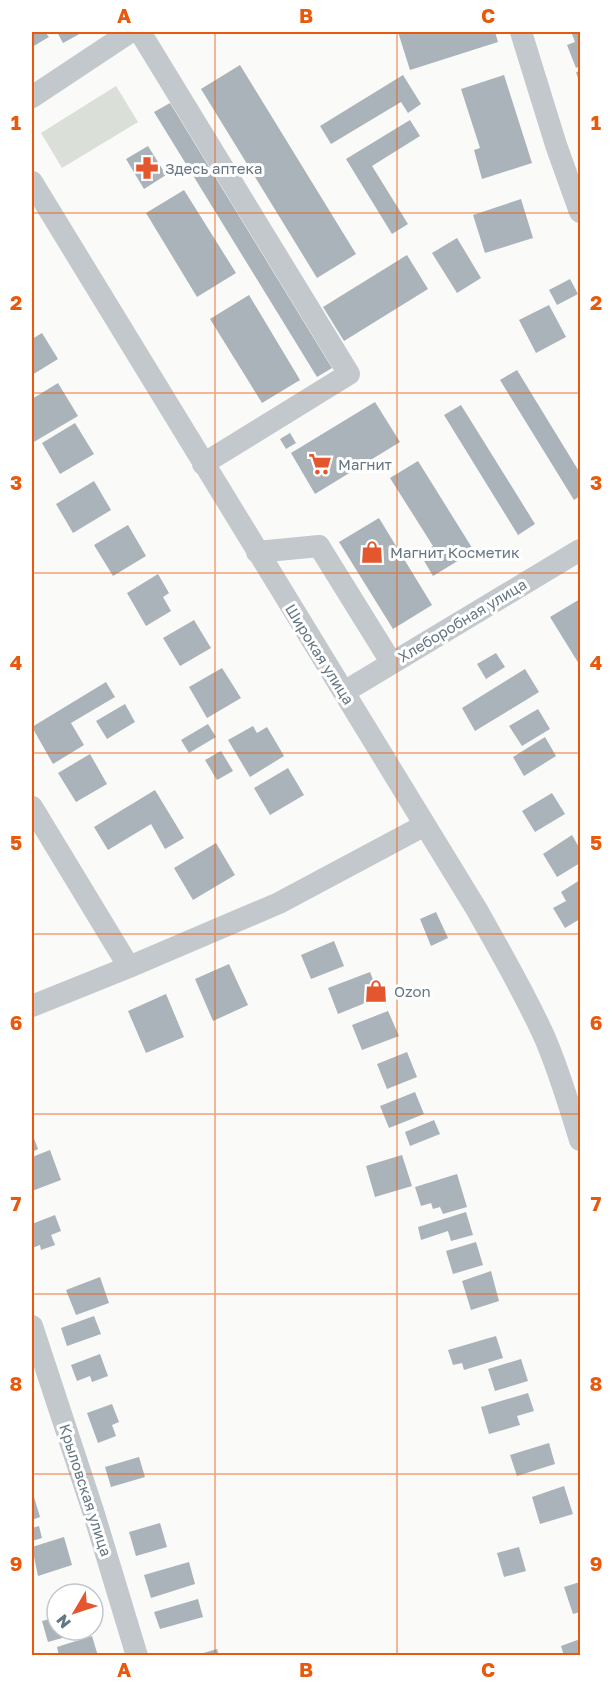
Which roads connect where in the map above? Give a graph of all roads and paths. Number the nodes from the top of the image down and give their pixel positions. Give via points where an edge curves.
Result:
1 (130, 32) edge
2 (140, 32) edge
3 (521, 32) edge
4 (32, 97) edge
5 (32, 182) edge
6 (580, 212) edge
7 (203, 464) junction
8 (580, 550) edge
9 (257, 552) junction
10 (391, 662) junction
11 (344, 692) junction
12 (32, 807) edge
13 (425, 825) junction
14 (129, 967) junction
15 (32, 1006) edge
16 (580, 1140) edge
17 (32, 1326) edge
18 (137, 1656) edge

1 - 4 street
2 - 7 street via 349,374
3 - 6 street
5 - 7 street, Широкая улица
7 - 9 street, Широкая улица
8 - 10 street, Хлеборобная улица
9 - 10 street via 319,546
9 - 11 street, Широкая улица
10 - 11 street, Хлеборобная улица
11 - 13 street, Широкая улица
12 - 14 street
13 - 14 street via 279,903
13 - 16 street, Широкая улица via 477,910 544,1036
14 - 15 street
17 - 18 street, Крыловская улица

